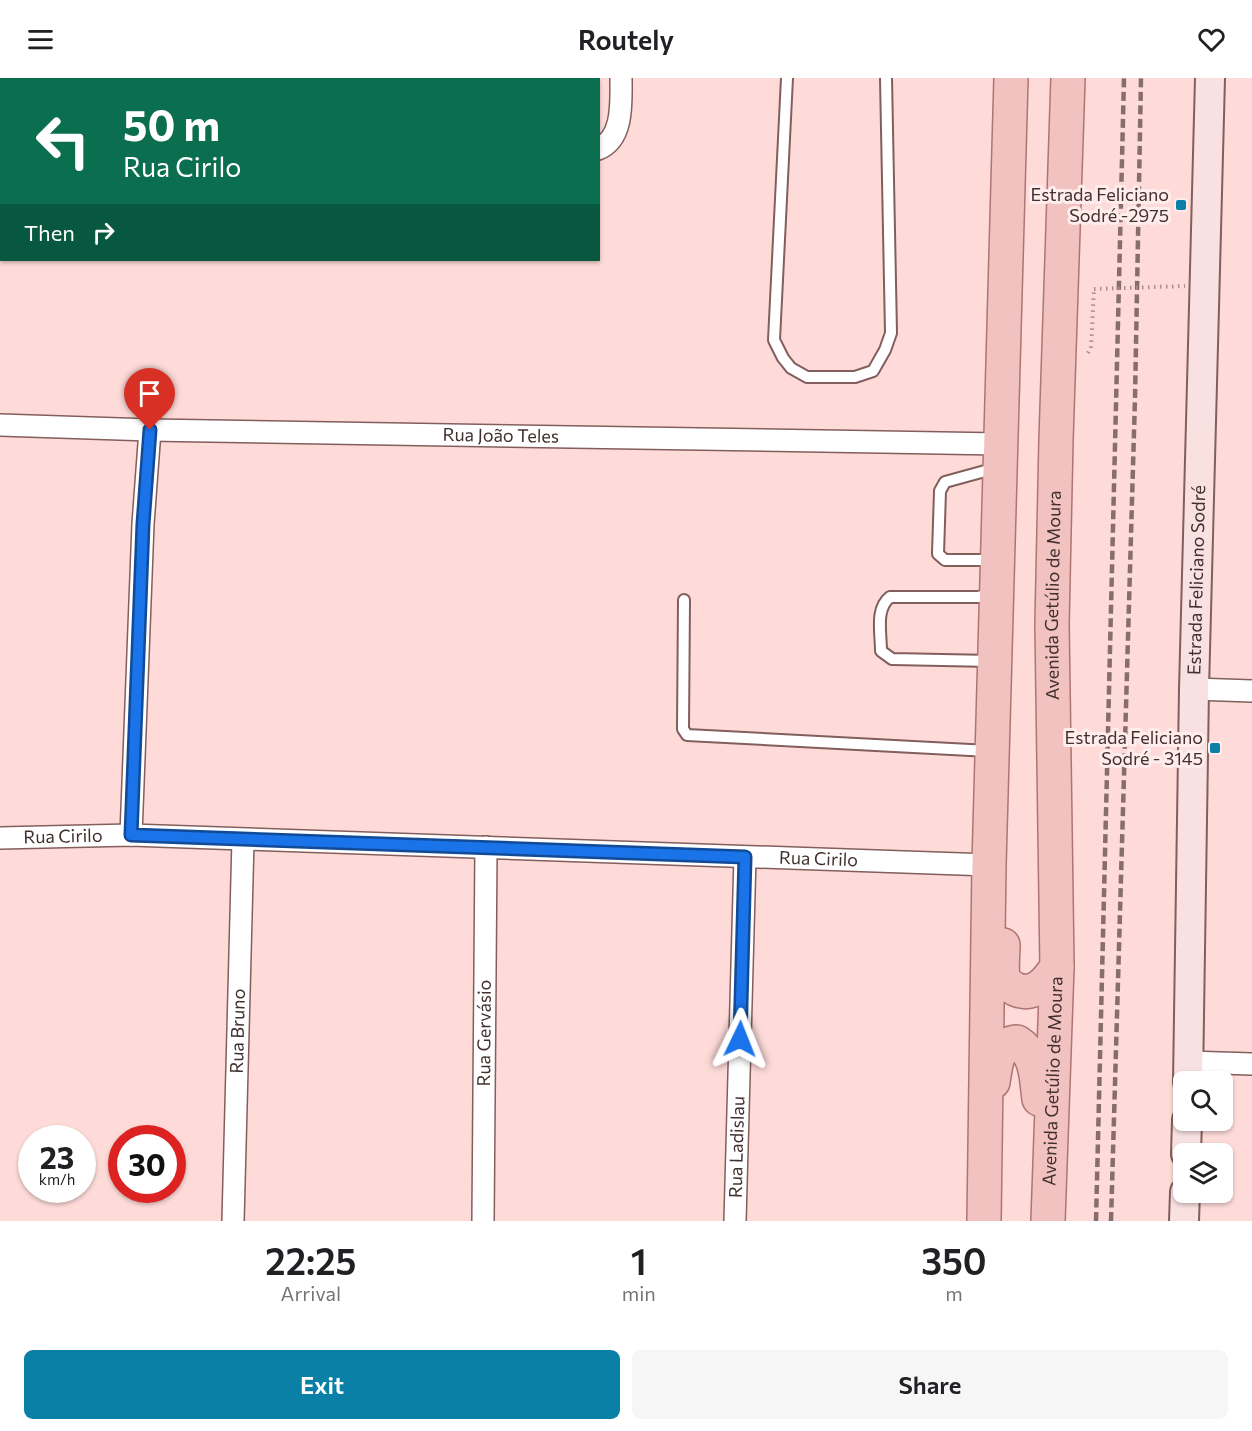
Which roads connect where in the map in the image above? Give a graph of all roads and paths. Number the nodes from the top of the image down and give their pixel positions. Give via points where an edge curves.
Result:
1 (621, 78) edge
2 (787, 78) edge
3 (886, 78) edge
4 (1011, 78) edge
5 (1068, 78) edge
6 (1210, 78) edge
7 (600, 148) edge
8 (1185, 286) dead end
9 (1091, 348) dead end
10 (0, 424) edge
11 (150, 430) junction
12 (1000, 455) junction
13 (997, 560) junction
14 (996, 593) junction
15 (684, 600) dead end
16 (994, 661) junction
17 (1194, 688) junction
18 (1252, 691) edge
19 (992, 751) junction
20 (131, 835) junction
21 (0, 838) edge
22 (243, 840) junction
23 (486, 847) junction
24 (745, 857) junction
25 (989, 865) junction
26 (1057, 967) junction
27 (1252, 1064) edge
28 (1188, 1071) edge
29 (1196, 1071) edge
30 (985, 1131) junction
31 (1185, 1203) edge
32 (1048, 1219) edge
33 (233, 1221) edge
34 (483, 1221) edge
35 (735, 1221) edge
36 (984, 1221) edge
37 (1184, 1221) edge

1 - 7 street via 621,111 615,134
2 - 3 lane via 774,340 791,368 807,377 855,377 873,371 891,333
4 - 12 main road
5 - 26 main road, Avenida Getúlio de Moura via 1052,624
6 - 17 main road, Estrada Feliciano Sodré
8 - 9 path, bridge via 1094,289
10 - 11 street, Rua João Teles
11 - 12 street, Rua João Teles
11 - 20 street
12 - 13 main road
12 - 13 lane via 945,483 940,491 938,554 945,560
13 - 14 main road
14 - 16 main road
14 - 16 lane via 978,597 890,597 880,610 881,651 892,659
15 - 19 lane via 683,729 687,735
16 - 19 main road
17 - 18 street
17 - 28 main road, Estrada Feliciano Sodré
19 - 25 main road
20 - 21 street, Rua Cirilo
20 - 22 street, Rua Cirilo
22 - 23 street, Rua Cirilo
22 - 33 street, Rua Bruno
23 - 24 street, Rua Cirilo
23 - 34 street, Rua Gervásio
24 - 25 street, Rua Cirilo
24 - 35 street, Rua Ladislau
25 - 26 main road via 1002,881 1004,979 1010,986 1029,993 1046,982
25 - 30 main road
26 - 32 main road, Avenida Getúlio de Moura
27 - 29 street
30 - 32 main road via 997,1057 1004,1046 1017,1041 1032,1057 1035,1072
30 - 36 main road
31 - 37 main road

